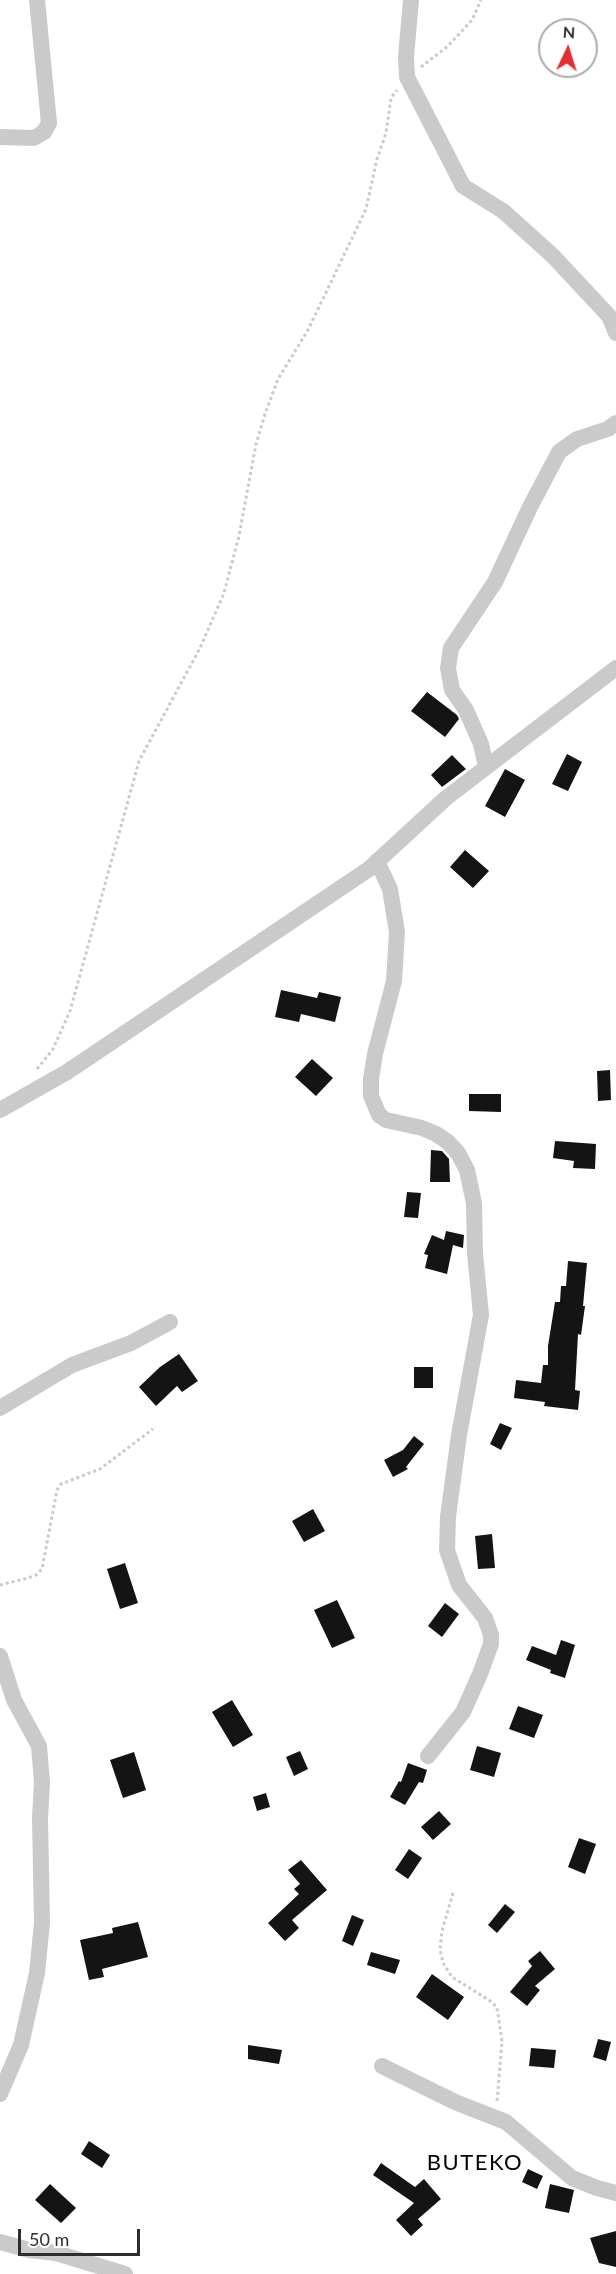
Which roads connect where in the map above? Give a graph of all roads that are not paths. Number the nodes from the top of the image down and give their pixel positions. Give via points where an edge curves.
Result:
1 (37, 0) edge
2 (411, 0) edge
3 (0, 137) edge
4 (616, 333) edge
5 (616, 423) edge
6 (616, 668) edge
7 (486, 767) junction
8 (377, 861) junction
9 (0, 1110) edge
10 (170, 1322) dead end
11 (0, 1408) edge
12 (0, 1656) edge
13 (428, 1756) dead end
14 (382, 2066) dead end
15 (1, 2090) edge
16 (616, 2193) edge
17 (0, 2242) edge
18 (125, 2274) edge

1 - 3 street via 49,123 34,138
2 - 4 street via 407,77 463,186 503,211 553,256 609,316
5 - 7 street via 577,439 559,452 495,582 451,648 448,668 452,690 466,710
6 - 7 street
7 - 8 street
8 - 9 street via 140,1024
8 - 13 street via 390,889 397,932 394,981 375,1054 371,1096 379,1115 386,1120 422,1128 448,1142 467,1170 474,1203 481,1315 459,1435 447,1550 459,1585 485,1618 491,1644 463,1712
10 - 11 street via 131,1343 72,1365
12 - 15 street via 14,1700 39,1746 42,1782 40,1953 21,2045
14 - 16 street via 495,2117 522,2134 572,2178
17 - 18 street via 56,2253

